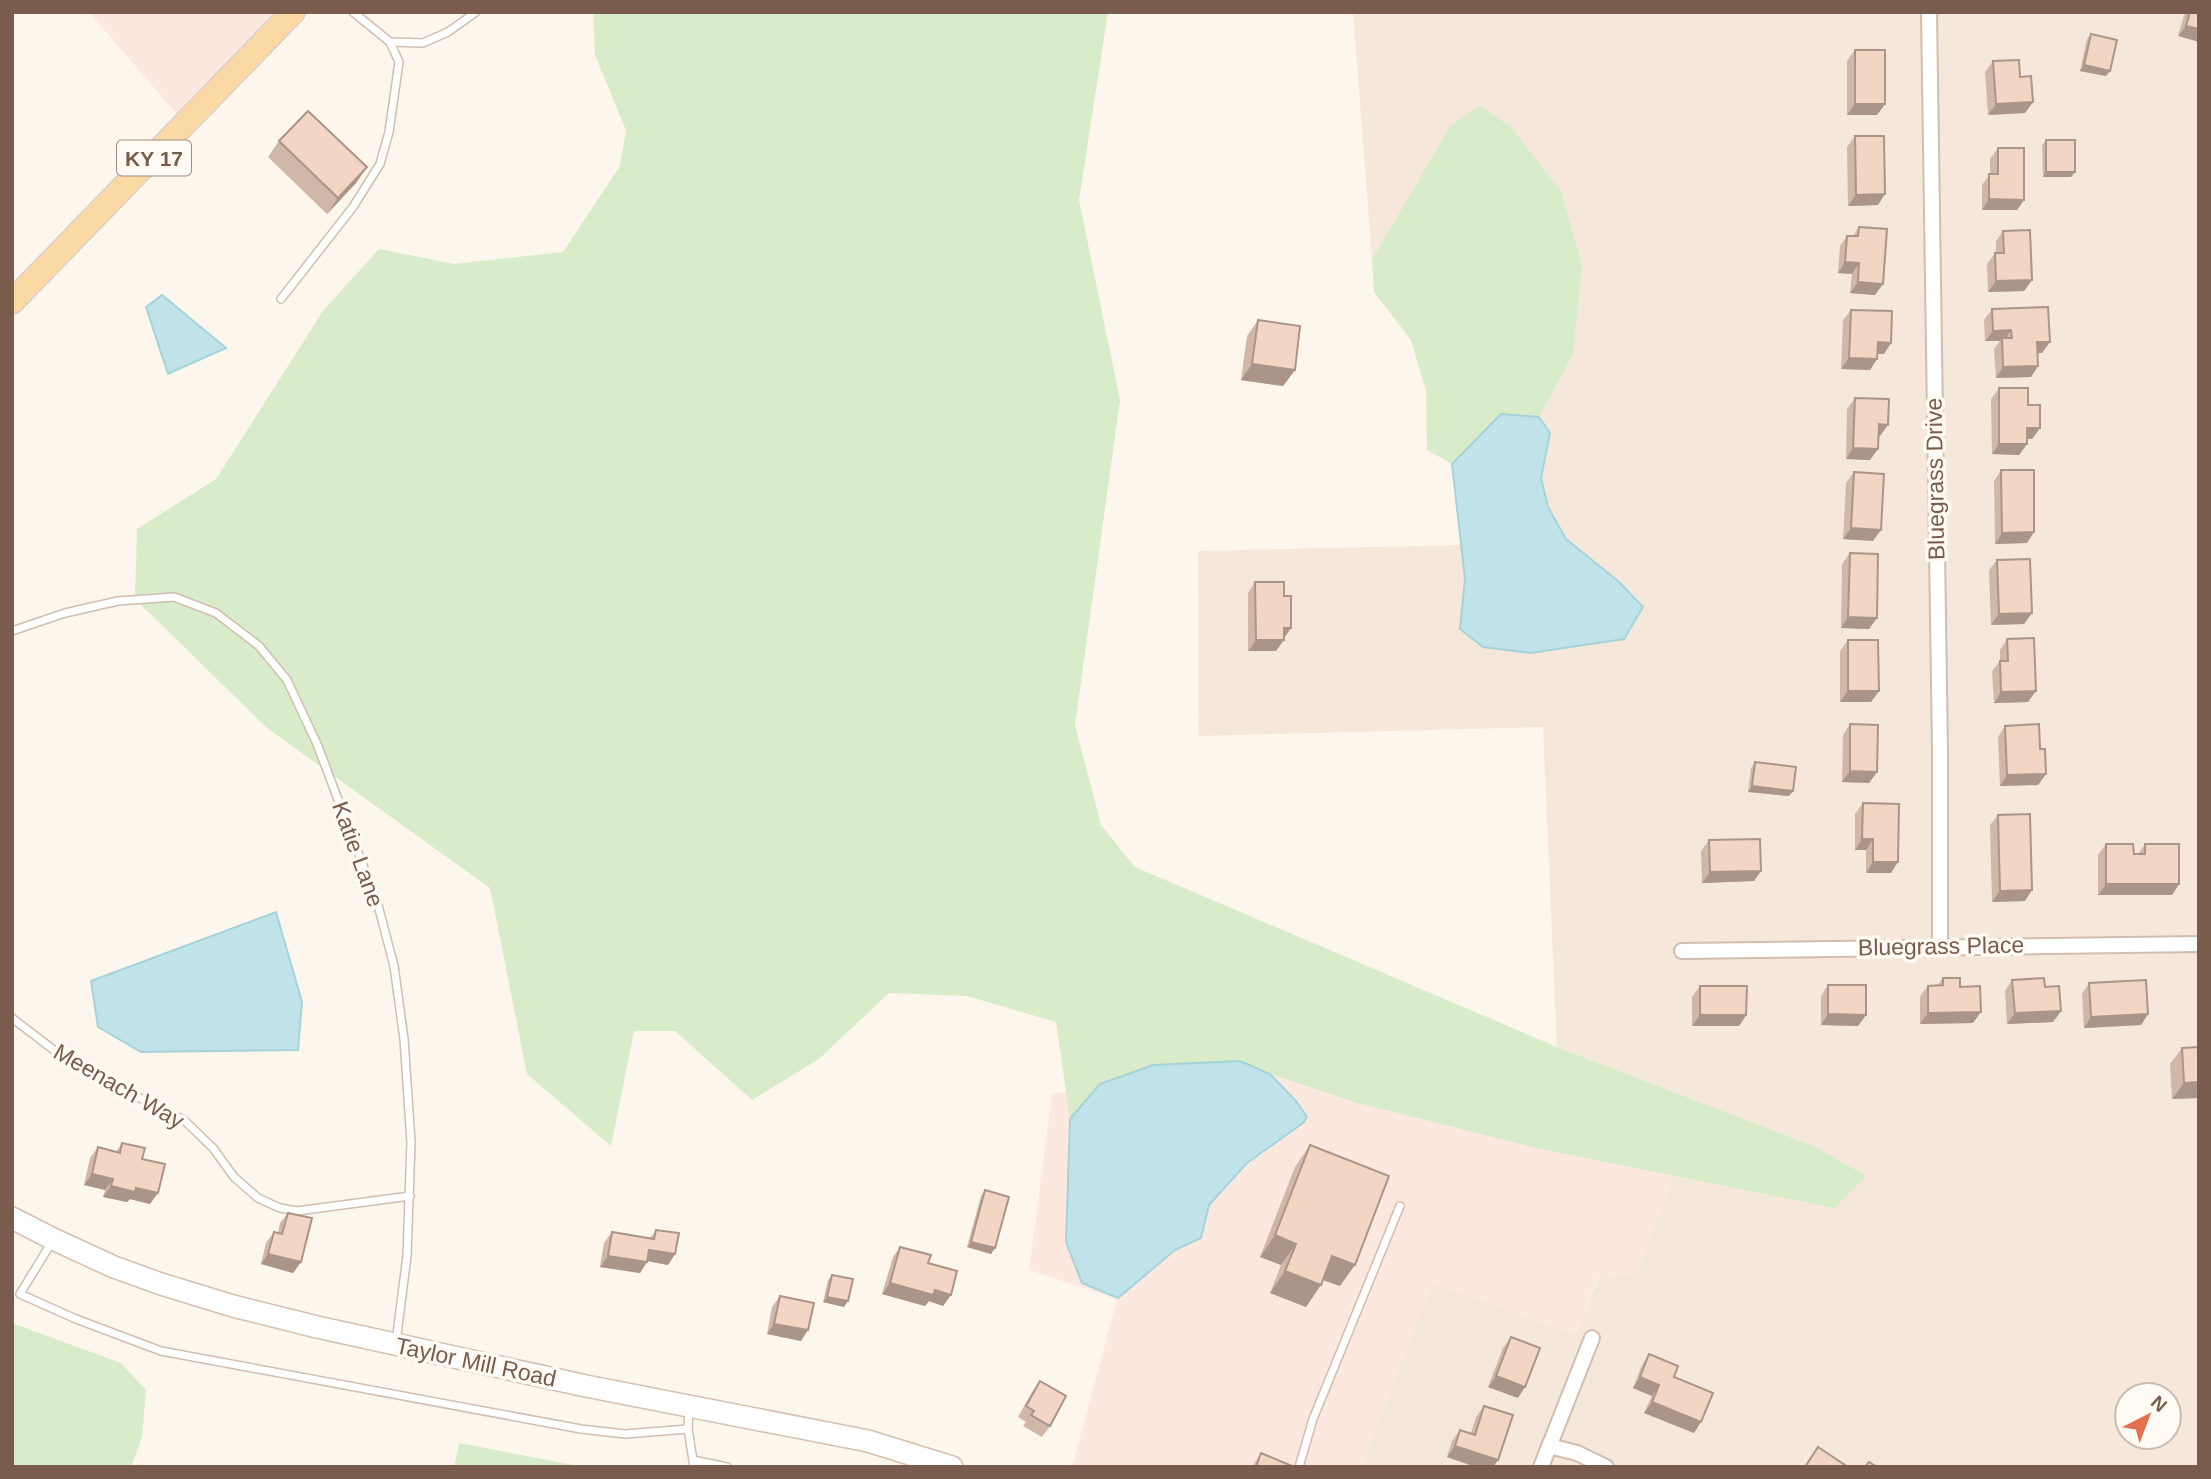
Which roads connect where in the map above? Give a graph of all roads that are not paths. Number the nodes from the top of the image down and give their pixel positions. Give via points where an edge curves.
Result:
1 (293, 12) edge
2 (353, 12) edge
3 (475, 12) edge
4 (1929, 12) edge
5 (390, 42) junction
6 (281, 299) dead end
7 (12, 302) edge
8 (12, 631) edge
9 (2199, 944) edge
10 (1940, 946) junction
11 (1682, 951) dead end
12 (12, 1018) edge
13 (410, 1196) junction
14 (1400, 1206) dead end
15 (12, 1218) edge
16 (53, 1239) junction
17 (1592, 1338) dead end
18 (396, 1344) junction
19 (689, 1406) junction
20 (688, 1429) junction
21 (1549, 1446) junction
22 (694, 1463) edge
23 (727, 1467) edge
24 (952, 1467) edge
25 (1299, 1467) edge
26 (1541, 1467) edge
27 (1606, 1467) edge

1 - 7 main road, KY 17
2 - 5 lane
3 - 5 lane via 423,43
4 - 10 street, Bluegrass Drive
5 - 6 lane via 400,62 380,164 353,207
8 - 13 lane, Katie Lane via 118,601 174,597 216,613 259,646 287,680 317,744 378,905 394,966 404,1039
9 - 10 street, Bluegrass Place
10 - 11 street, Bluegrass Place
12 - 13 lane, Meenach Way via 72,1064 184,1120 234,1177 258,1198 280,1208 297,1211
13 - 18 lane, Katie Lane
14 - 25 lane
15 - 16 main road, Taylor Mill Road
16 - 18 main road, Taylor Mill Road via 114,1266 221,1303
16 - 20 lane via 20,1294 161,1351 581,1429 625,1434
17 - 21 street
18 - 19 main road, Taylor Mill Road
19 - 20 lane
19 - 24 main road, Taylor Mill Road via 868,1441
20 - 22 lane
21 - 26 street
21 - 27 street
22 - 23 lane

